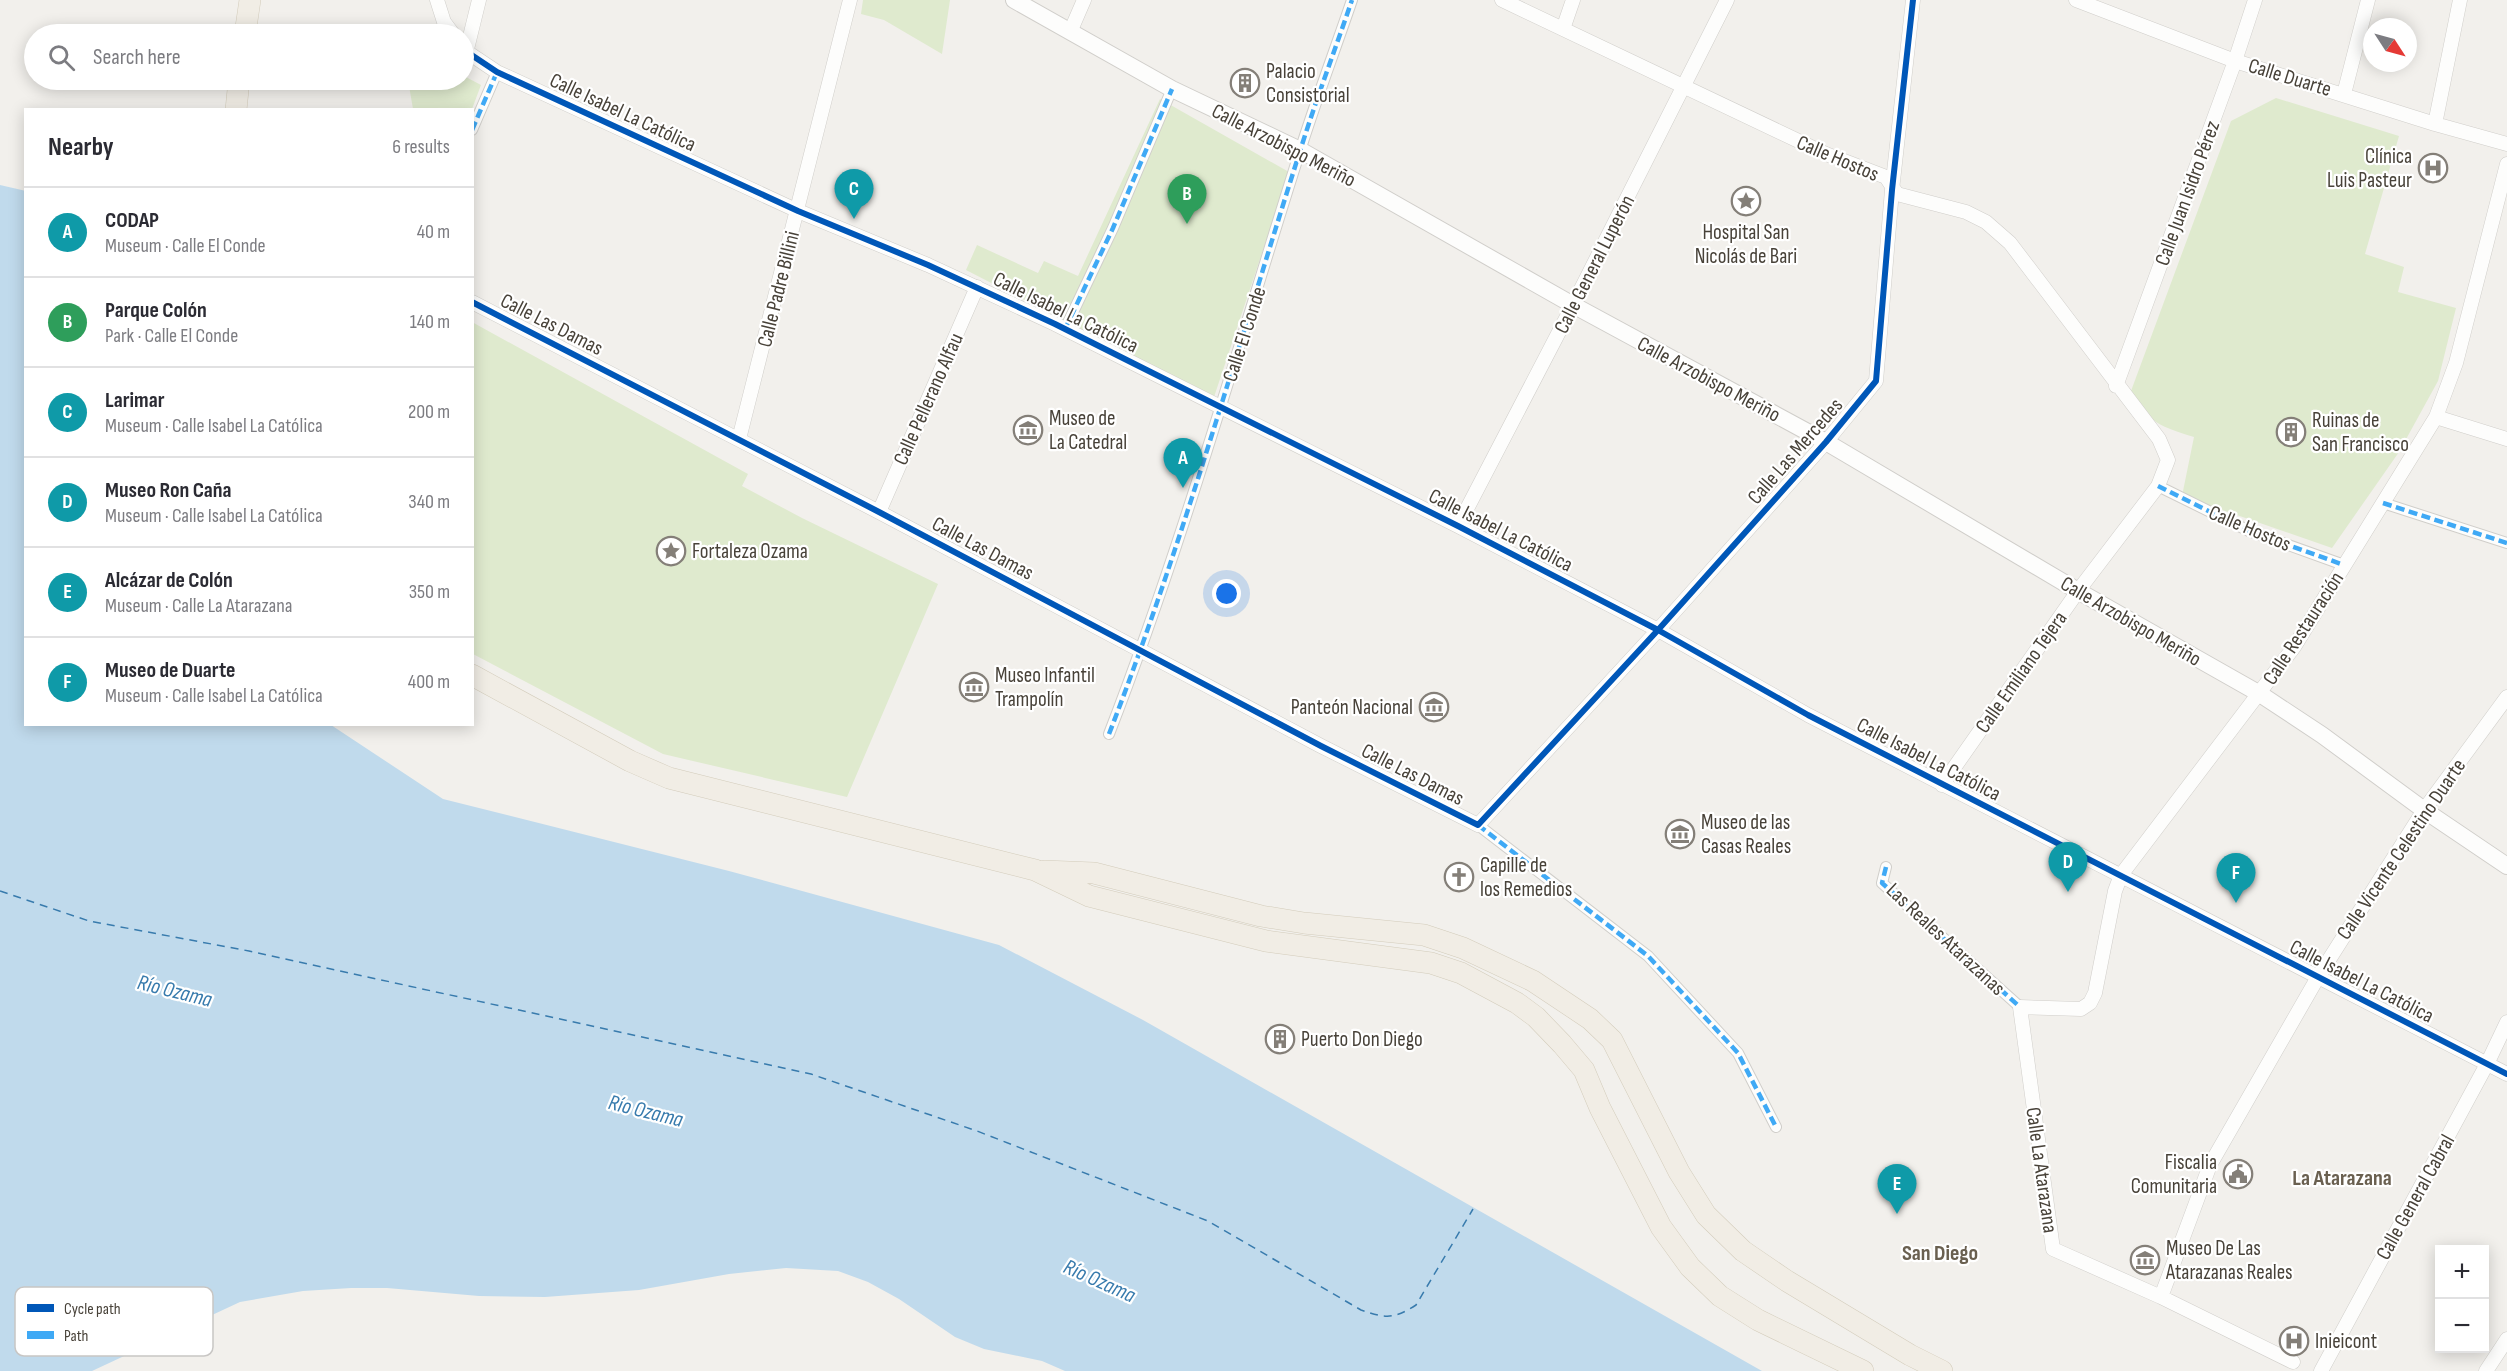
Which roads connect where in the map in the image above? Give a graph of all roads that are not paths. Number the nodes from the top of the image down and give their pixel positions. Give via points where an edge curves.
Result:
1 (250, 0) edge
2 (437, 0) edge
3 (479, 0) edge
4 (850, 0) edge
5 (1014, 0) edge
6 (1084, 0) edge
7 (1352, 0) edge
8 (1502, 0) edge
9 (1573, 0) edge
10 (1727, 0) edge
11 (1913, 0) edge
12 (2076, 0) edge
13 (2255, 0) edge
14 (2368, 0) edge
15 (2460, 0) edge
16 (246, 24) edge
17 (446, 24) edge
18 (472, 24) edge
19 (1563, 28) junction
20 (1071, 30) junction
21 (474, 57) edge
22 (2235, 61) junction
23 (497, 72) junction
24 (1685, 86) junction
25 (1172, 89) junction
26 (238, 90) edge
27 (2344, 94) junction
28 (236, 108) edge
29 (2435, 124) junction
30 (474, 125) edge
31 (2507, 144) edge
32 (1300, 150) junction
33 (2507, 164) edge
34 (1893, 190) junction
35 (798, 211) junction
36 (977, 287) junction
37 (474, 303) edge
38 (1573, 305) junction
39 (1065, 329) junction
40 (2116, 386) junction
41 (1221, 407) junction
42 (2436, 417) junction
43 (739, 439) junction
44 (2158, 439) joint
45 (2507, 439) edge
46 (1826, 442) junction
47 (2158, 486) junction
48 (2383, 503) junction
49 (879, 512) junction
50 (1458, 526) junction
51 (2507, 543) edge
52 (2344, 566) junction
53 (2078, 591) junction
54 (1658, 630) junction
55 (1142, 650) junction
56 (474, 676) edge
57 (2260, 694) junction
58 (2507, 697) edge
59 (1109, 734) dead end
60 (1942, 785) junction
61 (2424, 810) junction
62 (1478, 825) junction
63 (1886, 867) dead end
64 (2507, 867) edge
65 (1035, 870) junction
66 (2121, 874) junction
67 (2318, 977) junction
68 (2020, 1007) junction
69 (2507, 1022) edge
70 (2487, 1064) junction
71 (2507, 1074) edge
72 (1776, 1127) dead end
73 (2161, 1297) junction
74 (2507, 1339) edge
75 (2293, 1362) dead end
76 (1863, 1371) edge
77 (1942, 1371) edge
78 (2321, 1371) edge
79 (2486, 1371) edge

1 - 16 main road
2 - 17 street
3 - 18 street
4 - 35 street, Calle Padre Billini
5 - 20 street, Calle Arzobispo Meriño
6 - 20 street
7 - 32 street, Calle El Conde
8 - 19 street, Calle Hostos
9 - 19 street
10 - 24 street, Calle General Luperón
11 - 34 street, Calle Las Mercedes
12 - 22 street, Calle Duarte
13 - 22 street, Calle Juan Isidro Pérez
14 - 27 street
15 - 29 street
19 - 24 street, Calle Hostos
20 - 25 street, Calle Arzobispo Meriño
21 - 23 street, Calle Isabel La Católica
22 - 27 street, Calle Duarte
22 - 40 street, Calle Juan Isidro Pérez
23 - 30 street
23 - 35 street, Calle Isabel La Católica
24 - 34 street, Calle Hostos via 1826,154 1886,177
24 - 38 street, Calle General Luperón
25 - 32 street, Calle Arzobispo Meriño
25 - 39 street
26 - 28 main road
27 - 29 street, Calle Duarte
29 - 31 street, Calle Duarte
32 - 38 street, Calle Arzobispo Meriño
32 - 41 street, Calle El Conde
33 - 42 street, Calle Restauración via 2456,363
34 - 40 street, Calle Hostos via 1966,212 1986,222 2010,243
34 - 46 street, Calle Las Mercedes via 1876,381
35 - 36 street, Calle Isabel La Católica
35 - 43 street, Calle Padre Billini
36 - 39 street, Calle Isabel La Católica
36 - 49 street, Calle Pellerano Alfau
37 - 43 street, Calle Las Damas
38 - 46 street, Calle Arzobispo Meriño
38 - 50 street, Calle General Luperón
39 - 41 street, Calle Isabel La Católica
40 - 44 street, Calle Hostos
41 - 50 street, Calle Isabel La Católica
41 - 55 street, Calle El Conde
42 - 45 street
42 - 48 street, Calle Restauración
43 - 49 street, Calle Las Damas
44 - 47 street, Calle Emiliano Tejera via 2168,460
46 - 53 street, Calle Arzobispo Meriño
46 - 54 street, Calle Las Mercedes
47 - 52 street, Calle Hostos via 2249,531
47 - 53 street, Calle Emiliano Tejera
48 - 51 street
48 - 52 street, Calle Restauración
49 - 55 street, Calle Las Damas
50 - 54 street, Calle Isabel La Católica
52 - 57 street, Calle Restauración
53 - 57 street, Calle Arzobispo Meriño
53 - 60 street, Calle Emiliano Tejera
54 - 60 street, Calle Isabel La Católica via 1787,704
54 - 62 street, Calle Las Mercedes
55 - 59 street, Calle El Conde
55 - 62 street, Calle Las Damas
56 - 65 main road via 669,778
57 - 61 street, Calle Arzobispo Meriño
57 - 66 street, Calle Restauración
58 - 61 street, Calle Vicente Celestino Duarte
60 - 66 street, Calle Isabel La Católica
61 - 64 street, Calle Arzobispo Meriño
61 - 67 street, Calle Vicente Celestino Duarte
62 - 72 street via 1648,956 1738,1053
63 - 68 street, Las Reales Atarazanas via 1882,883
65 - 76 main road via 1089,896 1266,940 1431,963 1461,973 1517,1003 1536,1017 1584,1070 1661,1227 1690,1267 1720,1296 1758,1320
65 - 77 main road via 1094,873 1261,916 1424,935 1463,948 1533,981 1590,1019 1612,1040 1700,1207 1743,1251
66 - 67 street, Calle Isabel La Católica
66 - 68 street, Calle Restauración via 2090,1003 2081,1009
67 - 70 street, Calle Isabel La Católica
67 - 73 street, Calle Vicente Celestino Duarte via 2210,1165
68 - 73 street, Calle La Atarazana via 2053,1249
69 - 70 street, Calle General Cabral
70 - 71 street, Calle Isabel La Católica
70 - 78 street, Calle General Cabral
73 - 75 street, Calle La Atarazana
74 - 79 street

